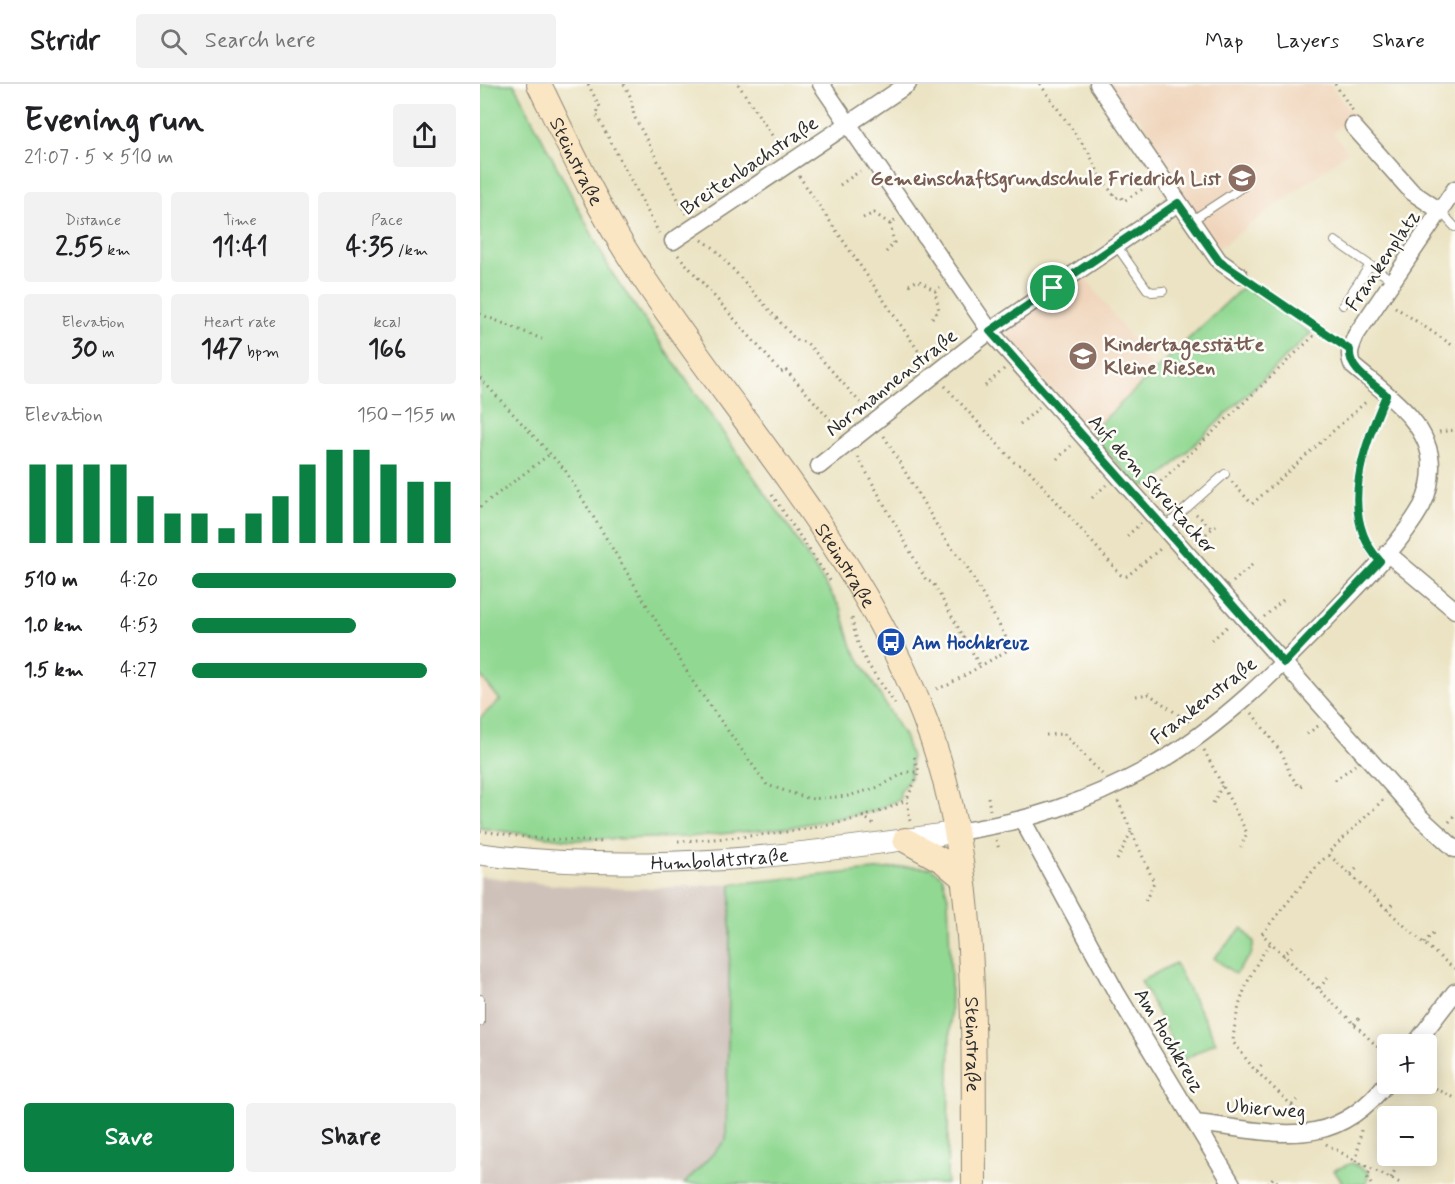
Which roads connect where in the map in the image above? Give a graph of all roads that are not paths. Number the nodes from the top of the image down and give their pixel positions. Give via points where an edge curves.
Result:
1 (539, 84) edge
2 (821, 84) edge
3 (908, 84) edge
4 (1098, 84) edge
5 (848, 124) junction
6 (1353, 126) road end
7 (1244, 186) dead end
8 (1455, 189) edge
9 (1178, 203) junction
10 (1440, 211) junction
11 (1191, 221) junction
12 (1455, 227) edge
13 (667, 238) road end
14 (1335, 241) dead end
15 (1116, 245) junction
16 (1370, 265) junction
17 (1239, 275) road end
18 (1393, 281) junction
19 (1163, 291) dead end
20 (1343, 304) dead end
21 (990, 331) junction
22 (1383, 392) junction
23 (819, 466) dead end
24 (1225, 474) road end
25 (1164, 528) junction
26 (1383, 557) junction
27 (1455, 610) edge
28 (1284, 663) junction
29 (1023, 820) junction
30 (957, 832) junction
31 (909, 839) junction
32 (1455, 849) edge
33 (480, 854) edge
34 (962, 877) junction
35 (1455, 992) edge
36 (480, 999) edge
37 (480, 1022) edge
38 (1423, 1034) edge
39 (1377, 1093) edge
40 (1195, 1123) junction
41 (974, 1184) edge
42 (1232, 1184) edge

1 - 30 main road, Steinstraße via 632,261 834,547 891,642 938,756
2 - 5 street, Auf dem Streitacker
3 - 5 street, Breitenbachstraße
4 - 9 street
5 - 13 street, Breitenbachstraße via 693,228
5 - 21 street, Auf dem Streitacker
6 - 10 street, Frankenplatz via 1412,192
7 - 11 lane
8 - 10 street, Frankenplatz
9 - 11 street
9 - 15 street, Normannenstraße
10 - 12 lane
10 - 18 street, Frankenplatz
11 - 17 street via 1219,261
14 - 16 lane
15 - 19 lane via 1147,289
15 - 21 street, Normannenstraße
16 - 18 lane
16 - 20 lane
18 - 22 street, Frankenplatz via 1356,335 1349,358
21 - 23 street, Normannenstraße
21 - 25 street, Auf dem Streitacker
22 - 26 lane via 1363,454 1358,488 1358,519 1367,548
22 - 26 street, Frankenstraße via 1407,414 1430,454 1430,481 1422,505
24 - 25 lane
25 - 28 street, Auf dem Streitacker
26 - 27 street
26 - 28 street, Frankenstraße
28 - 29 street, Frankenstraße via 1200,735 1150,767 1088,798
28 - 32 street, Auf dem Streitacker
29 - 30 street, Frankenstraße
29 - 40 street, Am Hochkreuz via 1117,994
30 - 31 street, Humboldtstraße
30 - 34 main road, Steinstraße
31 - 33 street, Humboldtstraße via 711,862 625,865
31 - 34 main road
34 - 41 main road, Steinstraße via 972,1004
35 - 38 street
36 - 37 lane
39 - 40 street, Ubierweg via 1347,1120 1314,1133
40 - 42 street, Am Hochkreuz

